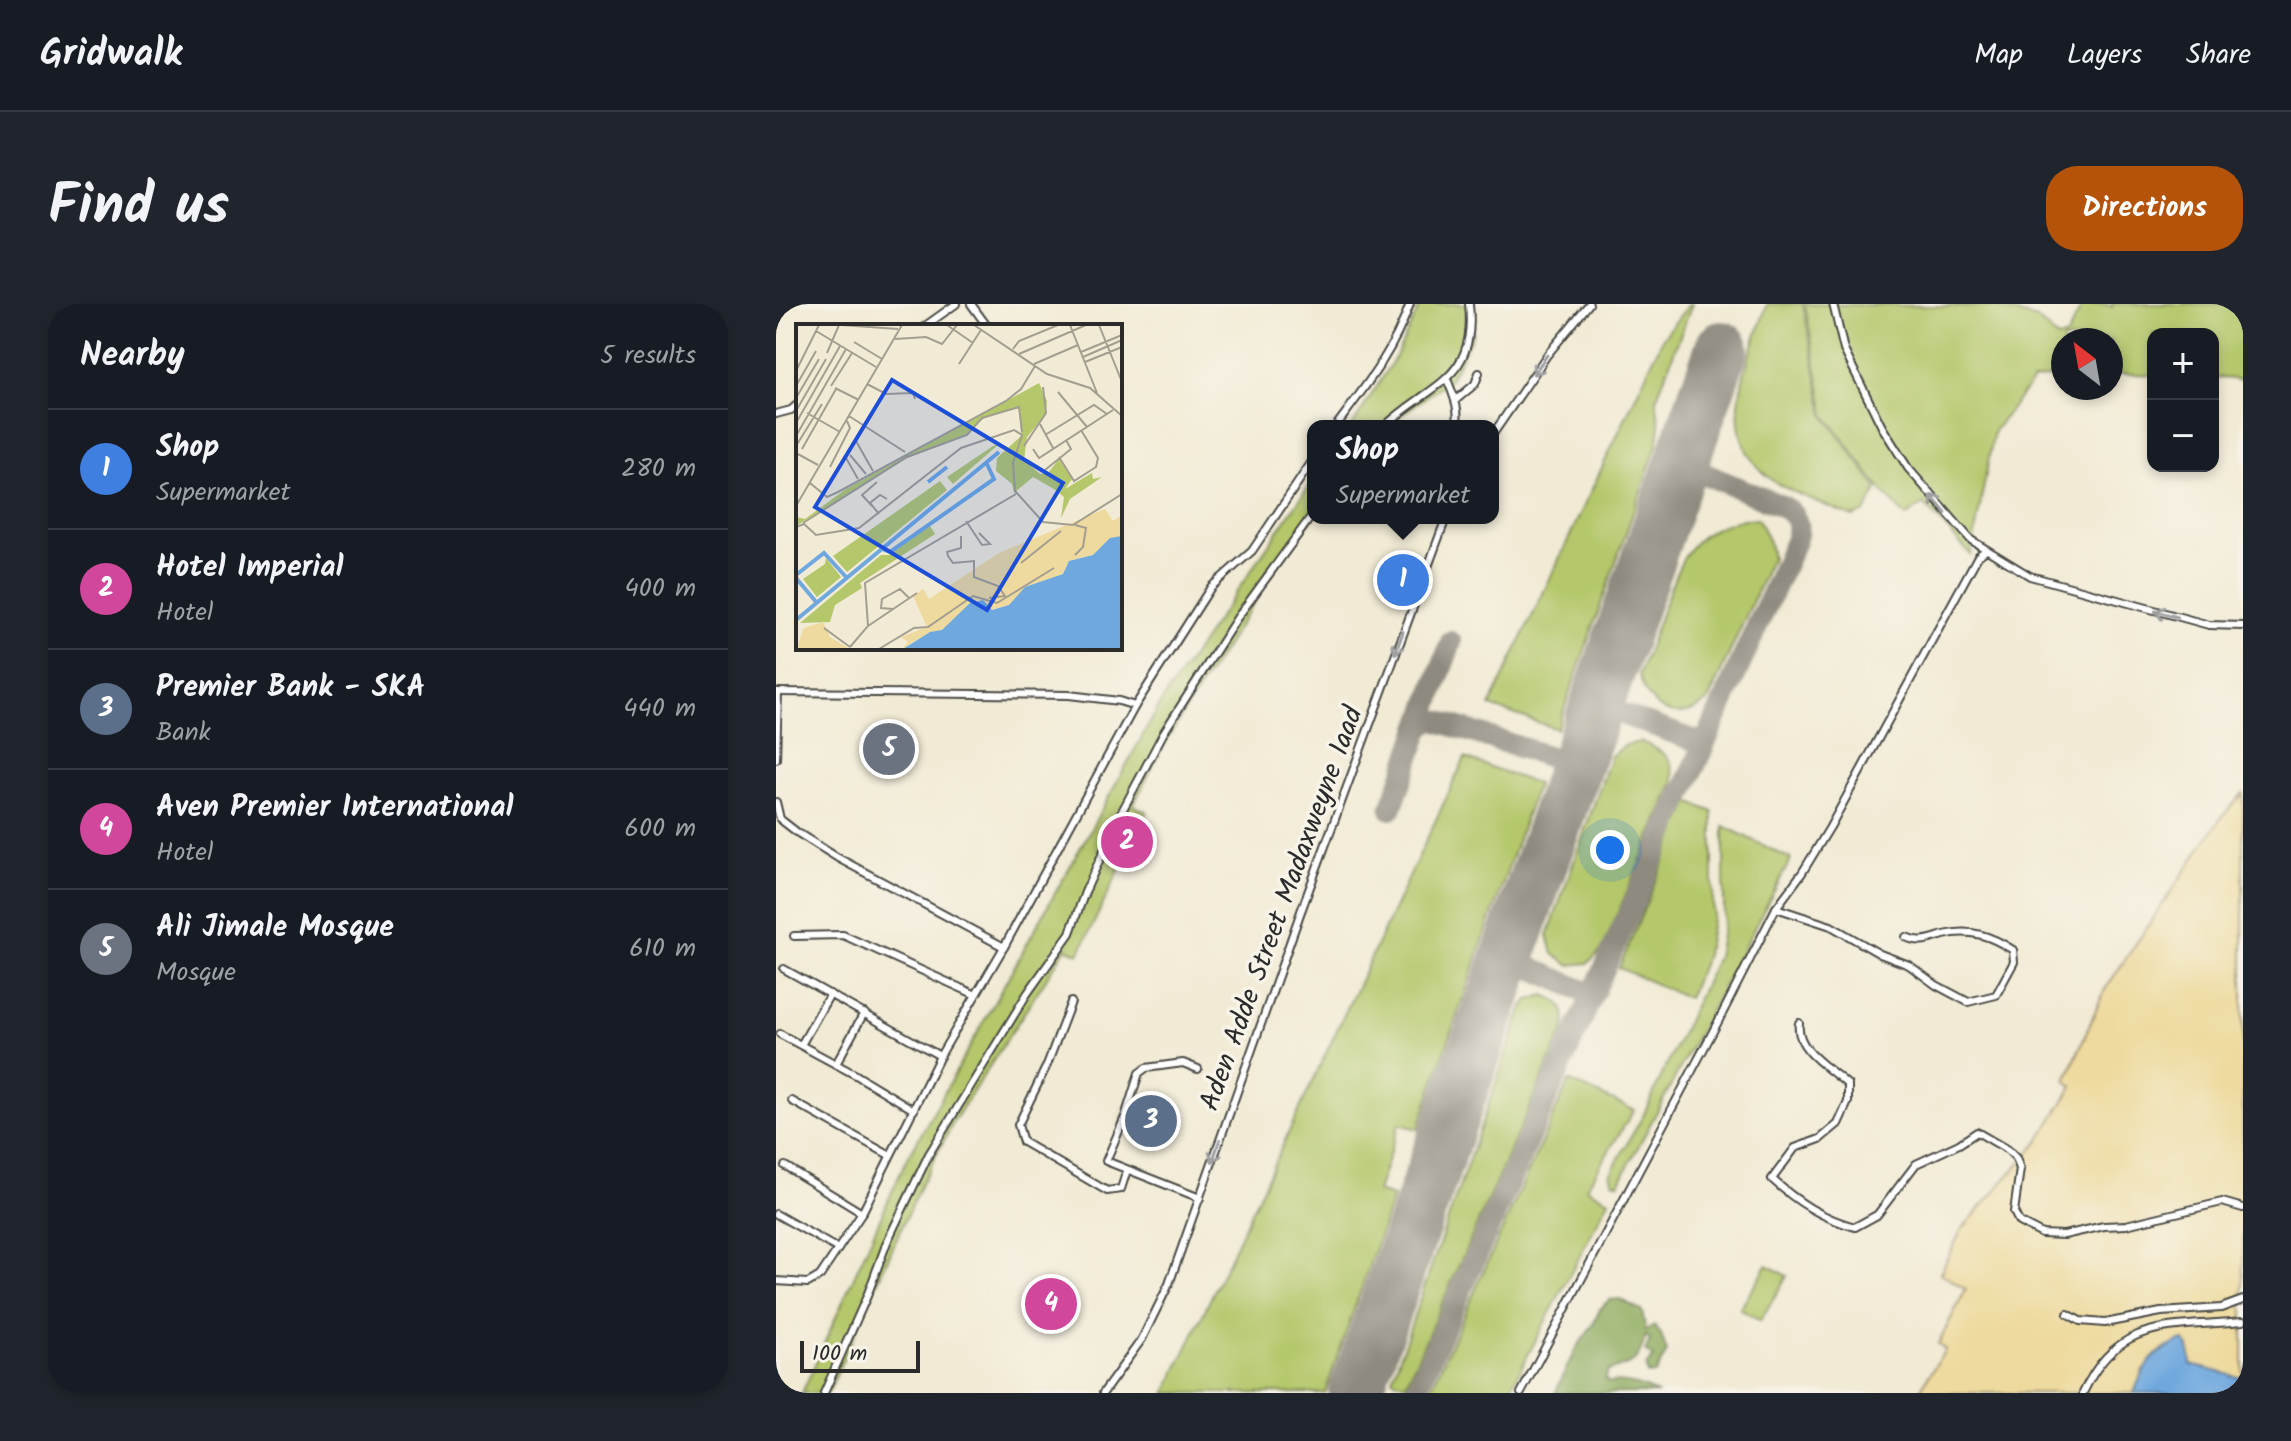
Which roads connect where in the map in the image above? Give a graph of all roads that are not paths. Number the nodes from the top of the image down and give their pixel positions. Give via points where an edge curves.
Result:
1 (956, 304) edge
2 (971, 304) edge
3 (1410, 304) edge
4 (1469, 304) edge
5 (1589, 304) edge
6 (1833, 304) edge
7 (928, 324) edge
8 (986, 324) edge
9 (1479, 373) dead end
10 (1447, 379) junction
11 (1456, 400) junction
12 (796, 406) edge
13 (776, 414) edge
14 (1341, 420) edge
15 (1393, 420) edge
16 (1459, 420) edge
17 (1499, 425) edge
18 (1307, 469) edge
19 (1307, 522) edge
20 (1444, 524) edge
21 (1986, 550) junction
22 (2243, 626) edge
23 (777, 692) edge
24 (1135, 706) junction
25 (776, 759) edge
26 (776, 802) edge
27 (1776, 908) junction
28 (794, 936) dead end
29 (1906, 937) dead end
30 (1004, 947) junction
31 (784, 969) dead end
32 (830, 994) junction
33 (974, 994) junction
34 (1071, 1002) dead end
35 (864, 1013) junction
36 (1799, 1023) dead end
37 (780, 1034) dead end
38 (801, 1045) junction
39 (940, 1056) junction
40 (836, 1064) junction
41 (1198, 1069) dead end
42 (792, 1101) dead end
43 (914, 1110) junction
44 (889, 1155) junction
45 (785, 1166) dead end
46 (1127, 1170) junction
47 (1200, 1198) junction
48 (2243, 1208) edge
49 (862, 1213) junction
50 (776, 1214) edge
51 (838, 1249) junction
52 (776, 1281) edge
53 (2243, 1300) edge
54 (2068, 1314) dead end
55 (2243, 1321) edge
56 (824, 1393) edge
57 (1103, 1393) edge
58 (1521, 1393) edge
59 (2083, 1393) edge

1 - 7 street
2 - 8 street
3 - 14 street via 1386,360
4 - 10 street via 1470,339
5 -> 17 street
21 -> 6 street via 1942,508 1893,446 1852,370
9 - 11 street via 1475,384
10 - 11 street
10 - 15 street
11 - 16 street
12 - 13 street
18 - 24 street via 1252,551 1211,587
19 - 56 street via 1164,732 1120,815 1070,933 929,1154
20 -> 47 street, Aden Adde Street Madaxweyne 1aad
22 -> 21 street via 2209,625 2030,576
21 - 27 street via 1978,556 1830,827
23 - 24 street via 1069,695
23 - 25 street
24 - 30 street
26 - 30 street via 780,819 798,833
27 - 29 street via 1831,926 1968,1002 1996,995 2014,962 2013,950 1992,936 1970,932 1921,941
27 - 58 street
28 - 33 street via 843,935
30 - 33 street
31 - 32 street
32 - 35 street
32 - 38 street
33 - 39 street
34 - 46 street via 1018,1125 1023,1142 1107,1191 1121,1189
35 - 39 street
35 - 40 street
36 - 48 street via 1802,1045 1848,1085 1848,1102 1838,1124 1820,1139 1795,1148 1772,1179 1796,1201 1832,1221 1855,1227 1877,1215 1916,1164 1977,1132 2016,1158 2020,1169 2014,1212 2019,1222 2042,1234 2126,1225 2222,1202
37 - 38 street
38 - 40 street
39 - 43 street
40 - 43 street
41 - 46 street via 1172,1064 1146,1068 1137,1076 1106,1161
42 - 44 street
43 - 44 street
44 - 49 street
45 - 49 street
46 - 47 street
47 - 57 street, Aden Adde Street Madaxweyne 1aad via 1157,1312
49 - 51 street
50 - 51 street
51 - 52 street via 820,1276 808,1283
53 - 54 street via 2221,1308 2105,1323
55 - 59 street via 2130,1336 2104,1356

